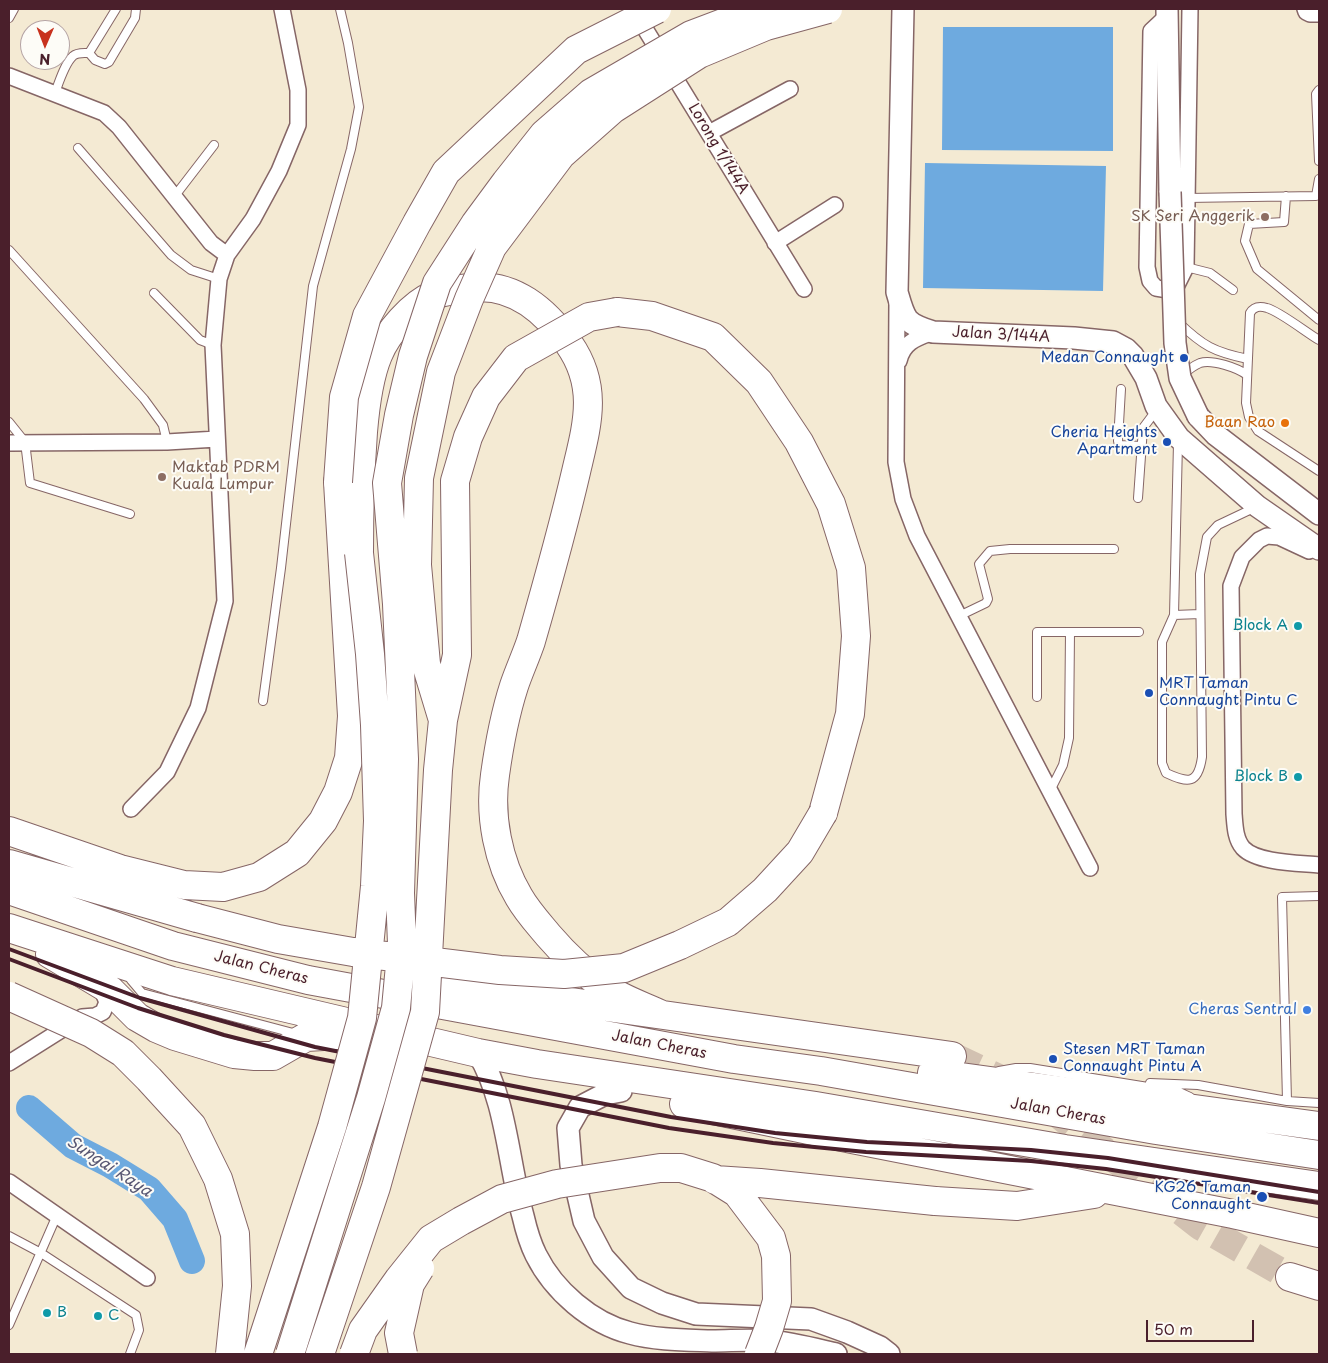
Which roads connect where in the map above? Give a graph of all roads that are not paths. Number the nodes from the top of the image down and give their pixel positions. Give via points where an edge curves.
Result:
1 (14, 9) edge
2 (116, 9) edge
3 (136, 9) edge
4 (282, 9) edge
5 (340, 9) edge
6 (632, 9) edge
7 (657, 9) edge
8 (760, 9) edge
9 (828, 9) edge
10 (903, 9) edge
11 (1190, 9) edge
12 (1305, 9) edge
13 (1167, 12) edge
14 (1319, 14) edge
15 (9, 18) edge
16 (89, 53) junction
17 (9, 76) edge
18 (790, 89) dead end
19 (1319, 90) edge
20 (55, 92) junction
21 (710, 134) junction
22 (214, 145) dead end
23 (78, 148) dead end
24 (1319, 161) edge
25 (1319, 179) edge
26 (1179, 195) junction
27 (1286, 196) junction
28 (174, 197) junction
29 (834, 205) dead end
30 (775, 243) junction
31 (9, 250) edge
32 (227, 254) junction
33 (1186, 268) junction
34 (219, 279) junction
35 (804, 289) dead end
36 (1233, 290) dead end
37 (897, 292) junction
38 (154, 293) dead end
39 (1174, 319) junction
40 (1319, 320) edge
41 (933, 332) junction
42 (1319, 340) edge
43 (213, 345) junction
44 (1248, 359) junction
45 (898, 364) junction
46 (1247, 375) junction
47 (1180, 378) junction
48 (1121, 389) dead end
49 (1156, 406) junction
50 (9, 422) edge
51 (1178, 438) junction
52 (217, 440) junction
53 (25, 442) junction
54 (167, 442) junction
55 (9, 443) edge
56 (1142, 446) junction
57 (1319, 471) edge
58 (1138, 498) dead end
59 (1257, 506) junction
60 (130, 514) dead end
61 (1319, 514) edge
62 (1114, 549) dead end
63 (1319, 550) edge
64 (1319, 556) edge
65 (1200, 614) junction
66 (1174, 615) junction
67 (959, 616) junction
68 (1070, 632) junction
69 (1139, 632) dead end
70 (1037, 697) dead end
71 (263, 701) dead end
72 (443, 720) junction
73 (1050, 791) junction
74 (131, 809) dead end
75 (9, 831) edge
76 (9, 864) edge
77 (1319, 865) edge
78 (1090, 868) dead end
79 (9, 890) edge
80 (1319, 896) edge
81 (9, 928) edge
82 (9, 932) edge
83 (127, 967) junction
84 (308, 980) junction
85 (98, 982) junction
86 (9, 996) edge
87 (660, 1014) junction
88 (82, 1017) junction
89 (156, 1028) junction
90 (389, 1032) junction
91 (306, 1037) junction
92 (478, 1053) junction
93 (952, 1056) tunnel mouth
94 (9, 1063) edge
95 (536, 1064) junction
96 (821, 1071) junction
97 (968, 1077) junction
98 (1119, 1082) junction
99 (620, 1091) junction
100 (1195, 1099) dead end
101 (1287, 1101) junction
102 (1204, 1102) dead end
103 (1319, 1103) edge
104 (1237, 1116) junction
105 (1319, 1126) edge
106 (1319, 1155) edge
107 (9, 1182) edge
108 (1319, 1186) edge
109 (1113, 1191) junction
110 (1233, 1214) junction
111 (57, 1215) junction
112 (1319, 1216) edge
113 (1319, 1233) edge
114 (9, 1236) edge
115 (41, 1253) junction
116 (1290, 1277) tunnel mouth
117 (147, 1278) dead end
118 (1319, 1286) edge
119 (9, 1325) edge
120 (130, 1354) edge
121 (230, 1354) edge
122 (258, 1354) edge
123 (290, 1354) edge
124 (320, 1354) edge
125 (354, 1354) edge
126 (403, 1354) edge
127 (759, 1354) edge
128 (836, 1354) edge
129 (889, 1354) edge

1 - 15 lane
2 - 16 lane
3 - 16 lane via 135,18 109,62 105,64 94,60
4 - 32 street via 298,90 298,125 258,211
5 - 71 lane via 359,107 351,149 313,286
6 - 21 street, Lorong 1/144A
7 - 75 highway, bridge via 576,50 446,172 367,316 344,397 338,482 352,716 349,758 338,792 323,821 297,853 259,877 223,887 184,885 120,869
8 - 123 highway, bridge via 691,35 591,93 544,134 475,224 437,283 413,356 387,483 397,604 404,758 400,893 402,944 396,1008
9 - 72 highway, bridge via 766,26 699,54 612,109 561,155 492,246 441,372 419,478 417,565 426,664
10 - 37 street, Jalan 3/144A
11 - 26 street
12 - 14 street via 1310,14
13 - 26 street
13 - 33 street via 1151,31 1147,267 1150,281 1156,288 1168,290 1176,286
16 - 20 lane via 73,56
17 - 20 street
18 - 21 street
19 - 24 lane via 1316,94
20 - 28 street via 104,113 120,126
21 - 30 street, Lorong 1/144A
22 - 28 lane
23 - 34 lane via 171,255 191,270
25 - 27 lane via 1316,196
26 - 27 lane
26 - 33 street
26 - 39 street, bridge
27 - 40 lane via 1284,222 1249,224 1245,241 1257,269
28 - 32 street via 211,243
29 - 30 street
30 - 35 street, Lorong 1/144A
31 - 54 lane via 144,399 163,425
32 - 34 street
33 - 36 lane via 1210,273
34 - 43 street
37 - 41 street, Jalan 3/144A via 903,313 914,326
37 - 45 street
38 - 43 lane via 200,340
39 - 44 lane via 1196,340 1222,354
39 - 47 street, bridge
41 - 45 street via 910,341 900,353
41 - 49 street, Jalan 3/144A via 1114,342 1133,356 1146,378
42 - 44 lane via 1269,308 1258,306 1250,313
43 - 52 street
44 - 46 lane
45 - 67 street via 896,462 903,499 917,536
46 - 47 lane via 1222,364 1202,362
46 - 57 lane via 1246,403 1249,417 1258,431
47 - 61 street, bridge via 1198,416 1216,434
48 - 56 lane via 1119,445
49 - 51 street, Jalan 3/144A
49 - 56 lane via 1143,428
50 - 53 lane
51 - 59 street, Jalan 3/144A
51 - 66 lane
52 - 54 street
52 - 74 street via 225,601 198,708 167,772
53 - 54 street
53 - 55 street
53 - 60 lane via 30,483
56 - 58 lane
59 - 63 street, Jalan 3/144A
59 - 65 lane via 1218,526 1207,537 1200,574
62 - 67 lane via 990,551 978,564 988,599
64 - 77 street via 1280,536 1267,536 1242,557 1231,586 1236,835 1243,848 1260,857
65 - 66 lane
65 - 66 lane via 1202,758 1200,770 1194,778 1184,781 1166,773 1162,763 1162,642
67 - 73 street
68 - 69 lane
68 - 70 lane via 1037,632
68 - 73 lane via 1069,738 1063,766
72 - 76 highway, bridge via 457,655 455,482 468,437 486,397 516,358 589,317 617,312 652,316 713,337 759,382 799,442 830,504 851,568 856,636 850,714 823,813 800,852 765,890 728,922 624,968 564,974 500,970 353,952 278,939
72 - 124 highway, bridge via 425,1012 376,1187
73 - 78 street
79 - 84 highway, Jalan Cheras via 173,946
80 - 101 lane via 1282,897
81 - 83 highway
82 - 85 highway
83 - 90 highway via 172,981
83 - 91 lane via 131,980 142,993
84 - 87 highway via 480,989
84 - 96 highway, Jalan Cheras via 734,1059
85 - 88 street via 106,1007 95,1016
85 - 89 highway via 137,1017
86 - 121 highway, bridge via 91,1033 123,1053 192,1126 218,1179 235,1234 237,1286
87 - 93 highway
87 - 122 highway, bridge via 609,990 579,969 538,924 518,897 502,860 494,821 494,776 503,732 586,427 586,377 578,357 558,329 526,301 507,291 483,286 434,295 414,307 394,329 378,355 366,400 359,479 359,553 371,663 378,821 362,1018 332,1127
88 - 89 street via 121,1014
88 - 94 street
89 - 91 highway via 234,1054 255,1056 273,1056
90 - 91 highway
90 - 92 highway
92 - 95 highway
92 - 128 street via 488,1070 498,1102 516,1192 536,1256 573,1302 601,1322 630,1333 704,1340 768,1340
95 - 99 highway via 580,1084
95 - 108 highway via 816,1106 1075,1151
96 - 97 highway via 870,1066
96 - 106 highway, Jalan Cheras
97 - 98 lane via 1030,1068
97 - 104 highway
98 - 100 lane via 1179,1092
98 - 101 lane via 1198,1085
99 - 109 highway
99 - 129 street via 605,1094 580,1107 568,1128 571,1165 584,1221 602,1257 632,1288 662,1303 696,1314 811,1319 847,1332
101 - 103 lane
102 - 104 lane
104 - 105 highway
107 - 111 street
109 - 110 highway
109 - 126 highway, bridge via 1017,1206 689,1178 543,1199 465,1227 435,1248 410,1284 399,1333
110 - 112 highway via 1290,1210
110 - 113 highway
111 - 115 lane
111 - 117 street
114 - 115 lane
115 - 119 lane
115 - 120 lane via 136,1315 139,1330
116 - 118 highway
125 - 127 highway, bridge via 363,1330 431,1239 461,1221 502,1199 557,1184 681,1168 713,1178 737,1193 771,1238 776,1256 777,1301

